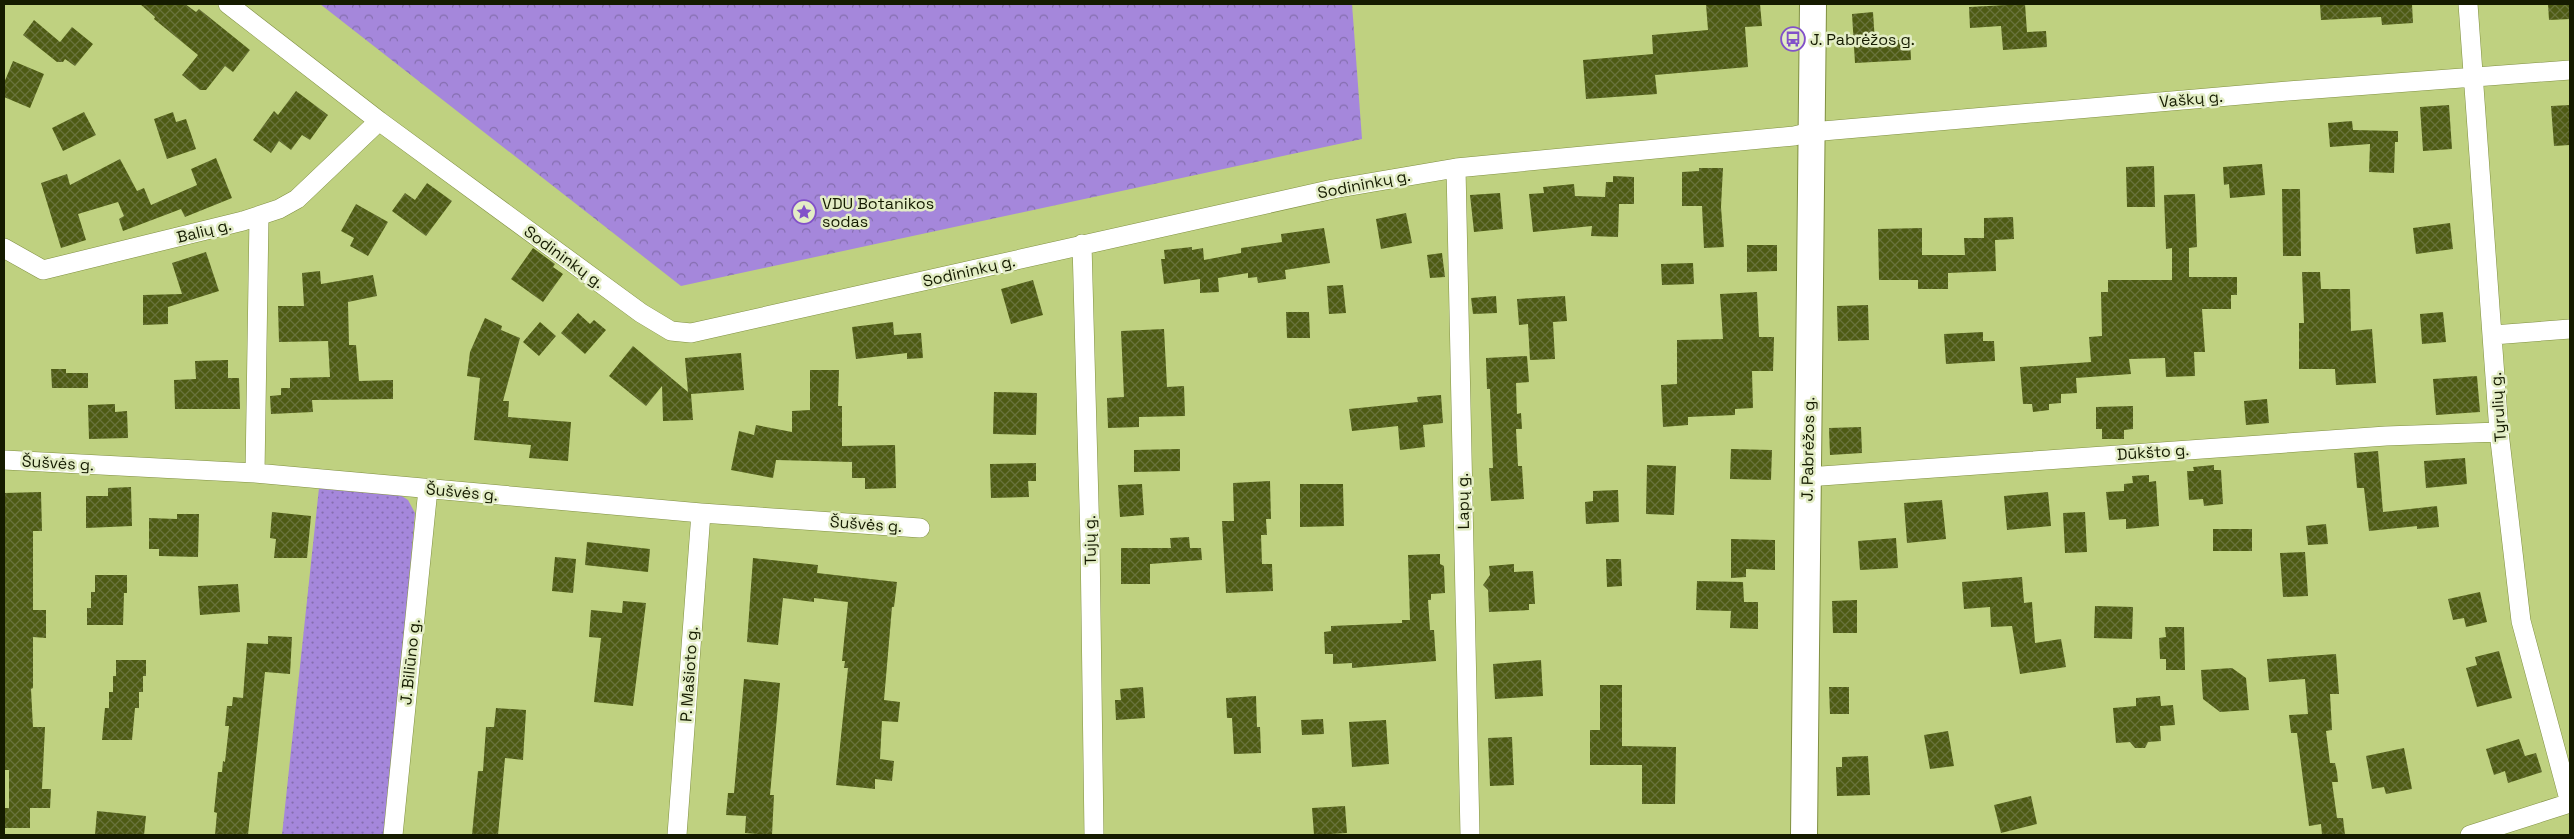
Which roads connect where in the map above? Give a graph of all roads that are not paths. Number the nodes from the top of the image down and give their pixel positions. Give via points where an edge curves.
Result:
1 (228, 4) edge
2 (1813, 4) edge
3 (2468, 4) edge
4 (2570, 70) edge
5 (2473, 77) junction
6 (379, 122) junction
7 (1811, 132) junction
8 (1456, 168) junction
9 (259, 217) junction
10 (1082, 244) junction
11 (4, 248) edge
12 (2570, 329) edge
13 (2493, 335) junction
14 (2499, 432) junction
15 (4, 460) edge
16 (255, 473) junction
17 (1807, 477) junction
18 (428, 489) junction
19 (701, 513) junction
20 (920, 528) dead end
21 (2570, 803) edge
22 (2497, 831) edge
23 (393, 835) edge
24 (677, 835) edge
25 (1094, 835) edge
26 (1470, 835) edge
27 (1804, 835) edge
28 (2470, 835) edge

1 - 6 street, Sodininkų g.
2 - 7 street, J. Pabrėžos g.
3 - 5 street, Tyrulių g.
4 - 5 street, Vaškų g.
5 - 7 street, Vaškų g.
5 - 13 street, Tyrulių g.
6 - 9 street, Balių g. via 297,199
6 - 10 street, Sodininkų g. via 641,313 671,331 691,333 716,329
7 - 8 street, Sodininkų g.
7 - 17 street, J. Pabrėžos g.
8 - 10 street, Sodininkų g. via 1333,190
8 - 26 street, Lapų g.
9 - 11 street, Balių g. via 43,270
9 - 16 street
10 - 25 street, Tujų g.
12 - 13 street
13 - 14 street, Tyrulių g.
14 - 17 street, Dūkšto g. via 2386,436
14 - 21 street, Tyrulių g. via 2522,621
15 - 16 street, Šušvės g.
16 - 18 street, Šušvės g.
17 - 27 street, J. Pabrėžos g.
18 - 19 street, Šušvės g.
18 - 23 street, J. Biliūno g.
19 - 20 street, Šušvės g.
19 - 24 street, P. Mašioto g.
21 - 22 street
22 - 28 street

